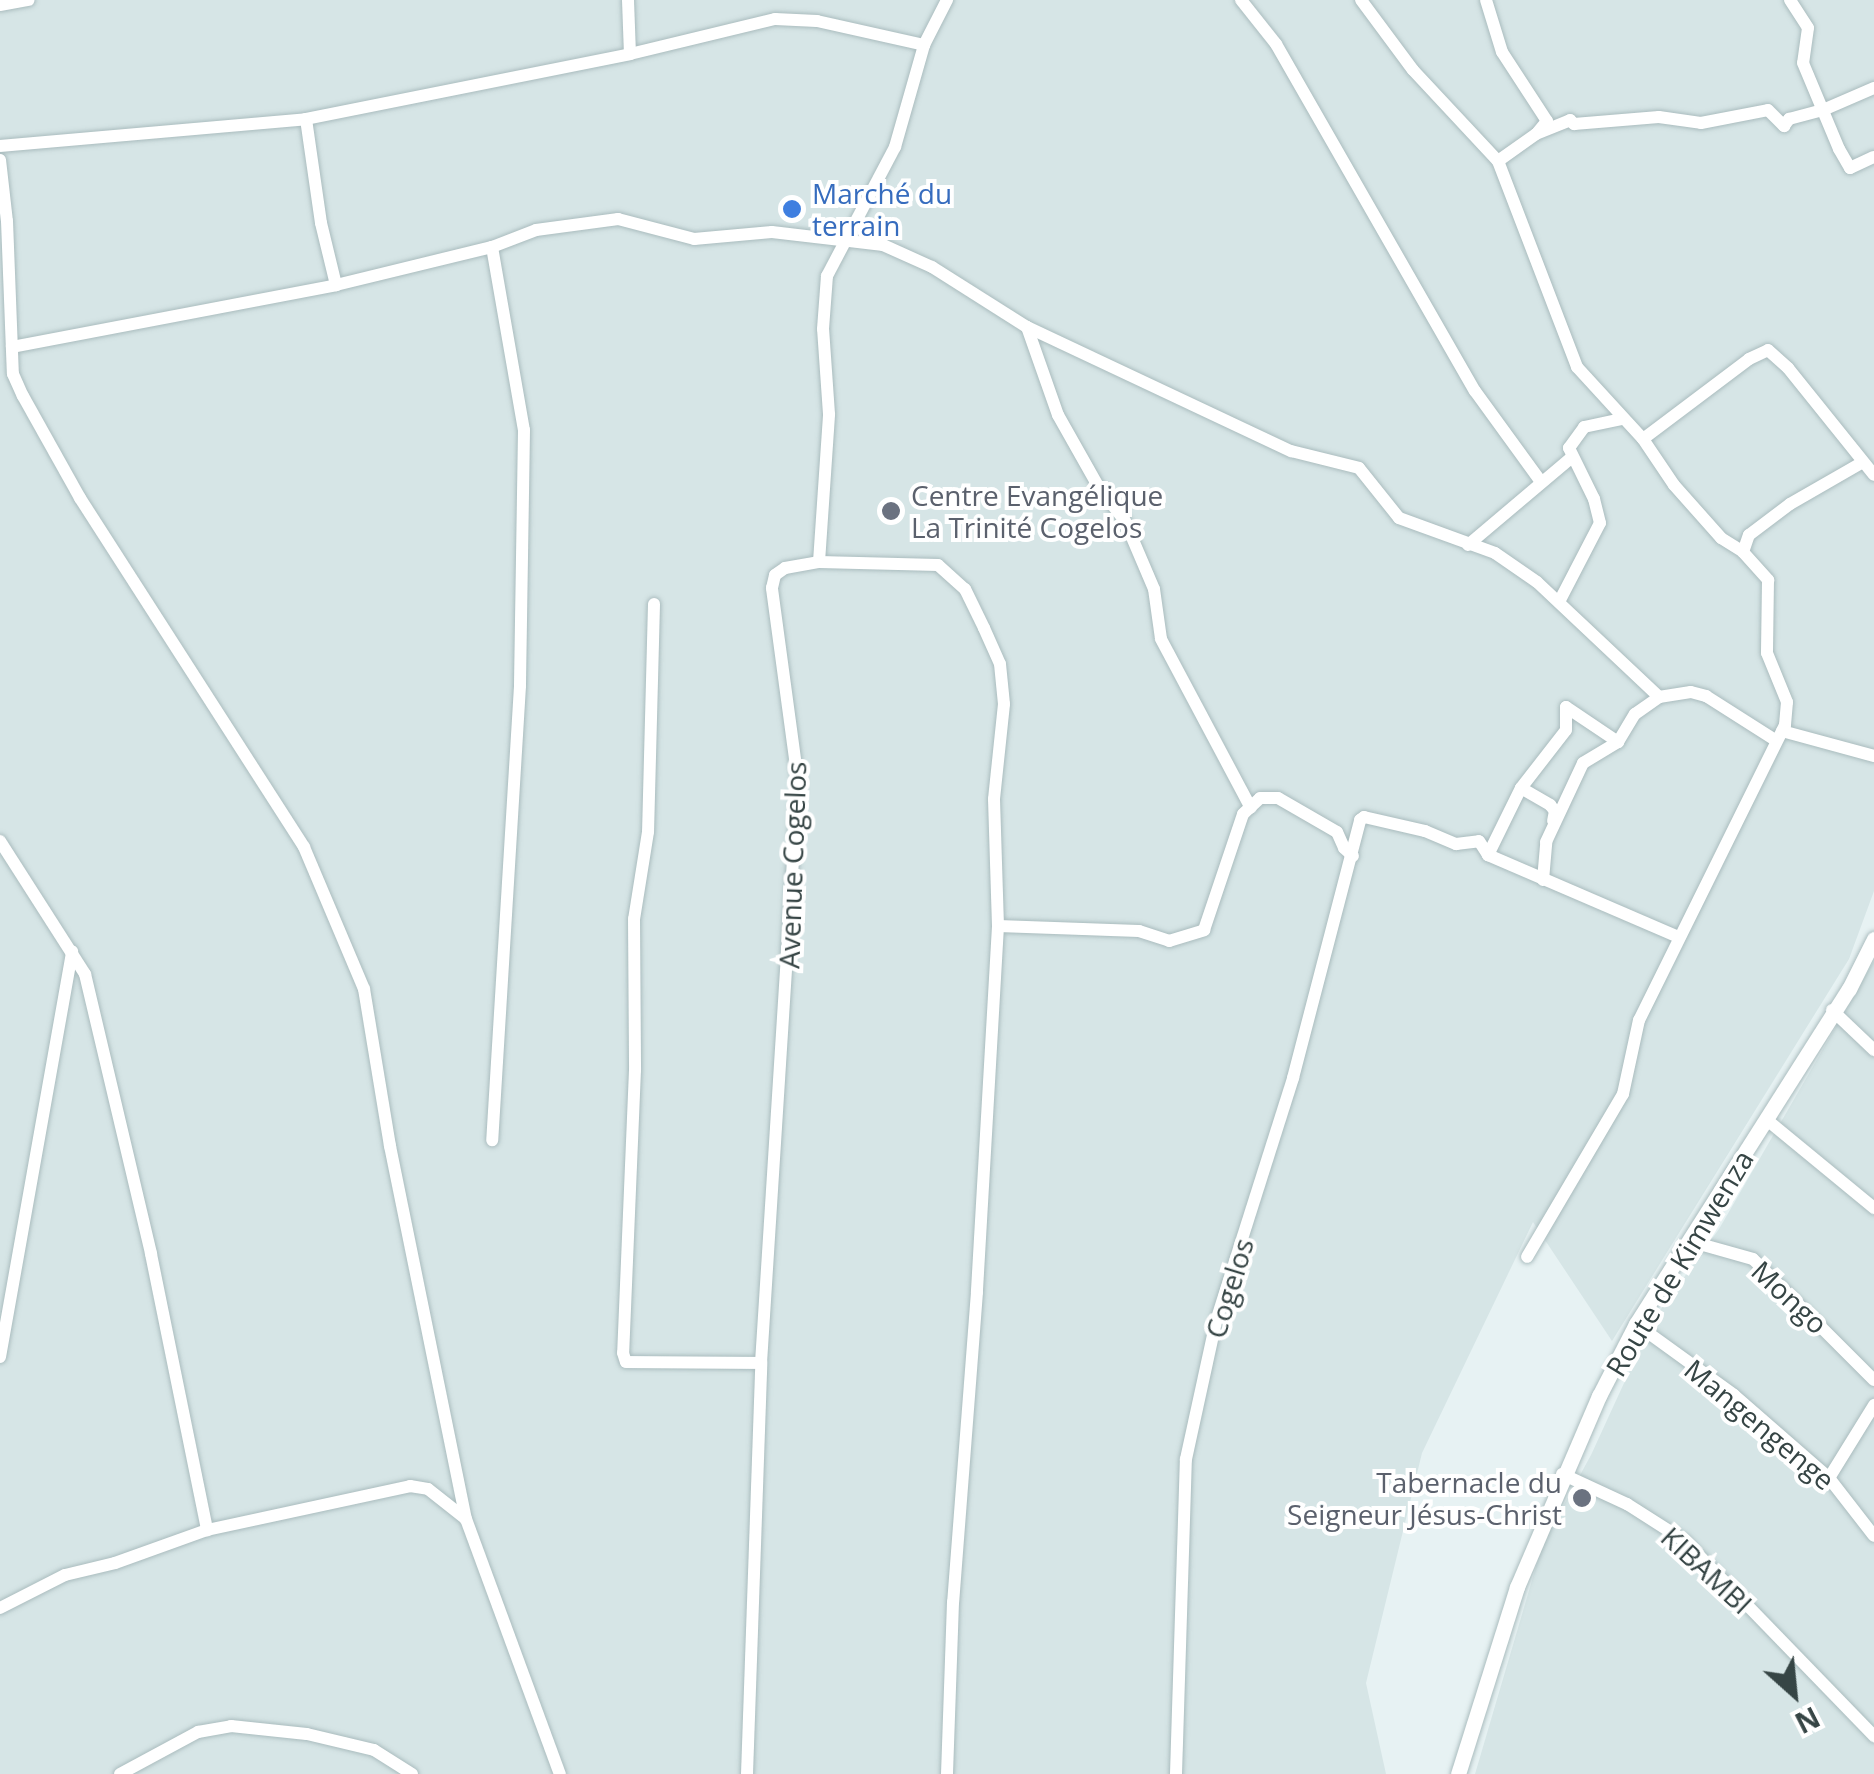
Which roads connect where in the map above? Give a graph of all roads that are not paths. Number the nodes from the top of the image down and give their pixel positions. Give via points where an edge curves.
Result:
1 (29, 0) edge
2 (628, 0) edge
3 (948, 0) edge
4 (1360, 0) edge
5 (1486, 0) edge
6 (1790, 0) edge
7 (1245, 1) edge
8 (0, 4) edge
9 (924, 45) junction
10 (630, 54) junction
11 (1874, 88) edge
12 (1823, 110) junction
13 (306, 119) junction
14 (1536, 134) junction
15 (0, 146) edge
16 (1874, 157) edge
17 (0, 160) edge
18 (1498, 162) junction
19 (846, 240) junction
20 (492, 247) junction
21 (336, 285) junction
22 (1026, 327) junction
23 (12, 347) junction
24 (7, 374) edge
25 (1621, 419) junction
26 (1644, 439) junction
27 (1571, 458) junction
28 (1862, 462) junction
29 (1874, 475) edge
30 (1541, 482) junction
31 (1468, 545) junction
32 (1743, 552) junction
33 (819, 562) junction
34 (1560, 602) junction
35 (654, 604) dead end
36 (1660, 697) junction
37 (1778, 736) junction
38 (1618, 742) junction
39 (1874, 756) edge
40 (1521, 788) junction
41 (1251, 808) junction
42 (1553, 823) junction
43 (0, 841) edge
44 (1488, 855) junction
45 (1353, 856) junction
46 (1543, 880) junction
47 (998, 926) junction
48 (1678, 937) junction
49 (1874, 939) edge
50 (72, 949) junction
51 (1832, 1010) junction
52 (1874, 1050) edge
53 (1767, 1120) junction
54 (492, 1140) dead end
55 (1874, 1208) edge
56 (1690, 1242) junction
57 (1527, 1257) dead end
58 (1636, 1324) junction
59 (0, 1358) edge
60 (761, 1363) junction
61 (1874, 1380) edge
62 (1874, 1405) edge
63 (1562, 1474) junction
64 (1830, 1478) junction
65 (466, 1519) junction
66 (207, 1530) junction
67 (1874, 1536) edge
68 (0, 1608) edge
69 (1874, 1736) edge
70 (120, 1774) edge
71 (412, 1774) edge
72 (560, 1774) edge
73 (748, 1774) edge
74 (947, 1774) edge
75 (1176, 1774) edge
76 (1458, 1774) edge

1 - 8 street
2 - 10 street
3 - 9 street
4 - 18 street via 1413,70
5 - 14 street via 1502,52 1547,121
6 - 12 street via 1808,28 1803,63
7 - 30 street via 1475,391
9 - 10 street via 816,21 775,19
9 - 19 street via 895,147
10 - 13 street
11 - 12 street
12 - 14 street via 1784,126 1768,110 1702,123 1570,120
12 - 16 street via 1850,168
13 - 15 street
13 - 21 street
14 - 18 street
17 - 23 street
18 - 25 street via 1571,355
19 - 20 street via 772,232 694,239 618,218 536,230
19 - 22 street via 883,245 932,267
19 - 33 street via 827,276 829,414
20 - 21 street
20 - 54 street via 524,430 520,686
21 - 23 street
22 - 31 street via 1292,451 1358,468 1398,518
22 - 41 street via 1058,415 1125,520 1154,590 1161,640
23 - 24 street
24 - 65 street via 304,847 364,988
25 - 26 street
25 - 27 street via 1584,427
26 - 28 street via 1768,350
26 - 32 street via 1711,528
27 - 30 street
27 - 34 street via 1600,523
28 - 29 street
28 - 32 street via 1749,535
30 - 31 street
31 - 34 street via 1496,553
32 - 37 street via 1770,588 1766,653 1787,702
33 - 47 street, Avenue Cogelos via 938,564 965,588 1000,664 1004,704 994,799
33 - 60 street, Avenue Cogelos via 785,568 772,588 798,781
34 - 36 street
35 - 60 street via 648,832 634,918 623,1353 626,1362
36 - 37 street via 1706,696
36 - 38 street via 1635,714
37 - 39 street
37 - 48 street
38 - 40 street via 1566,707 1566,730
38 - 42 street via 1583,763
40 - 42 street via 1550,805
40 - 44 street
41 - 45 street via 1260,798 1278,798 1337,832
41 - 47 street via 1241,820 1204,930 1169,940 1139,932
42 - 46 street
43 - 50 street
44 - 45 street, Cogelos via 1479,841 1456,844 1364,817
44 - 46 street
45 - 75 street, Cogelos via 1216,1321 1186,1458
46 - 48 street
47 - 74 street, Avenue Cogelos
48 - 57 street via 1639,1020 1624,1094
49 - 51 street, Route de Kimwenza
50 - 59 street
50 - 66 street via 84,974 151,1254
51 - 52 street
51 - 53 street, Route de Kimwenza
53 - 55 street
53 - 56 street, Route de Kimwenza
56 - 58 street, Route de Kimwenza
56 - 61 street, Mongo via 1753,1259
58 - 63 street, Route de Kimwenza
58 - 64 street, Mangengenge via 1734,1395
60 - 73 street, Avenue Cogelos
62 - 64 street
63 - 69 street, KIBAMBI via 1685,1542
63 - 76 street, Route de Kimwenza via 1517,1587
64 - 67 street, Mangengenge
65 - 66 street via 428,1489 410,1486
65 - 72 street
66 - 68 street via 66,1576
70 - 71 street via 198,1732 231,1726 374,1750

